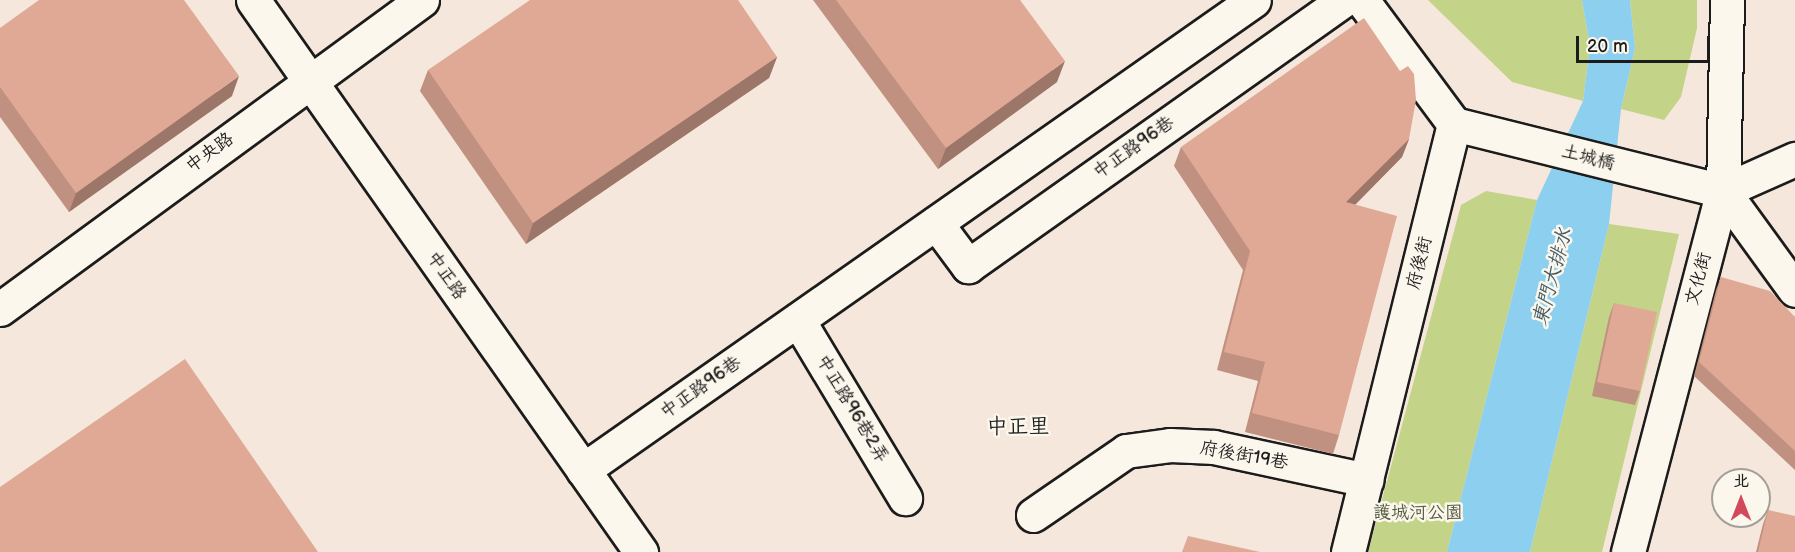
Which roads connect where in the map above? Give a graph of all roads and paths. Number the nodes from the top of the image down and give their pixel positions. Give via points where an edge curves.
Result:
1 (253, 0) edge
2 (422, 0) edge
3 (1254, 0) edge
4 (1344, 0) edge
5 (1362, 0) edge
6 (1727, 0) edge
7 (1169, 60) junction
8 (309, 80) junction
9 (1201, 101) junction
10 (1454, 124) junction
11 (1795, 159) edge
12 (1723, 192) junction
13 (936, 223) junction
14 (1795, 290) edge
15 (0, 309) edge
16 (798, 320) junction
17 (583, 470) junction
18 (1366, 480) junction
19 (905, 498) dead end
20 (1033, 516) dead end
21 (641, 552) edge
22 (1348, 552) edge
23 (1628, 552) edge

1 - 8 street, 中正路
2 - 8 street, 中央路
3 - 7 street, 中正路96巷
4 - 9 street, 中正路96巷
5 - 10 street
6 - 12 street, 文化街
7 - 9 street
7 - 13 street, 中正路96巷
8 - 15 street, 中央路
8 - 17 street, 中正路
9 - 13 street, 中正路96巷 via 968,266
10 - 12 street, 土城橋
10 - 18 street, 府後街
11 - 12 street
12 - 14 street
12 - 23 street, 文化街
13 - 16 street, 中正路96巷
16 - 17 street, 中正路96巷
16 - 19 street, 中正路96巷2弄
17 - 21 street, 中正路
18 - 20 street, 府後街19巷 via 1214,447 1170,445 1126,451
18 - 22 street, 府後街

